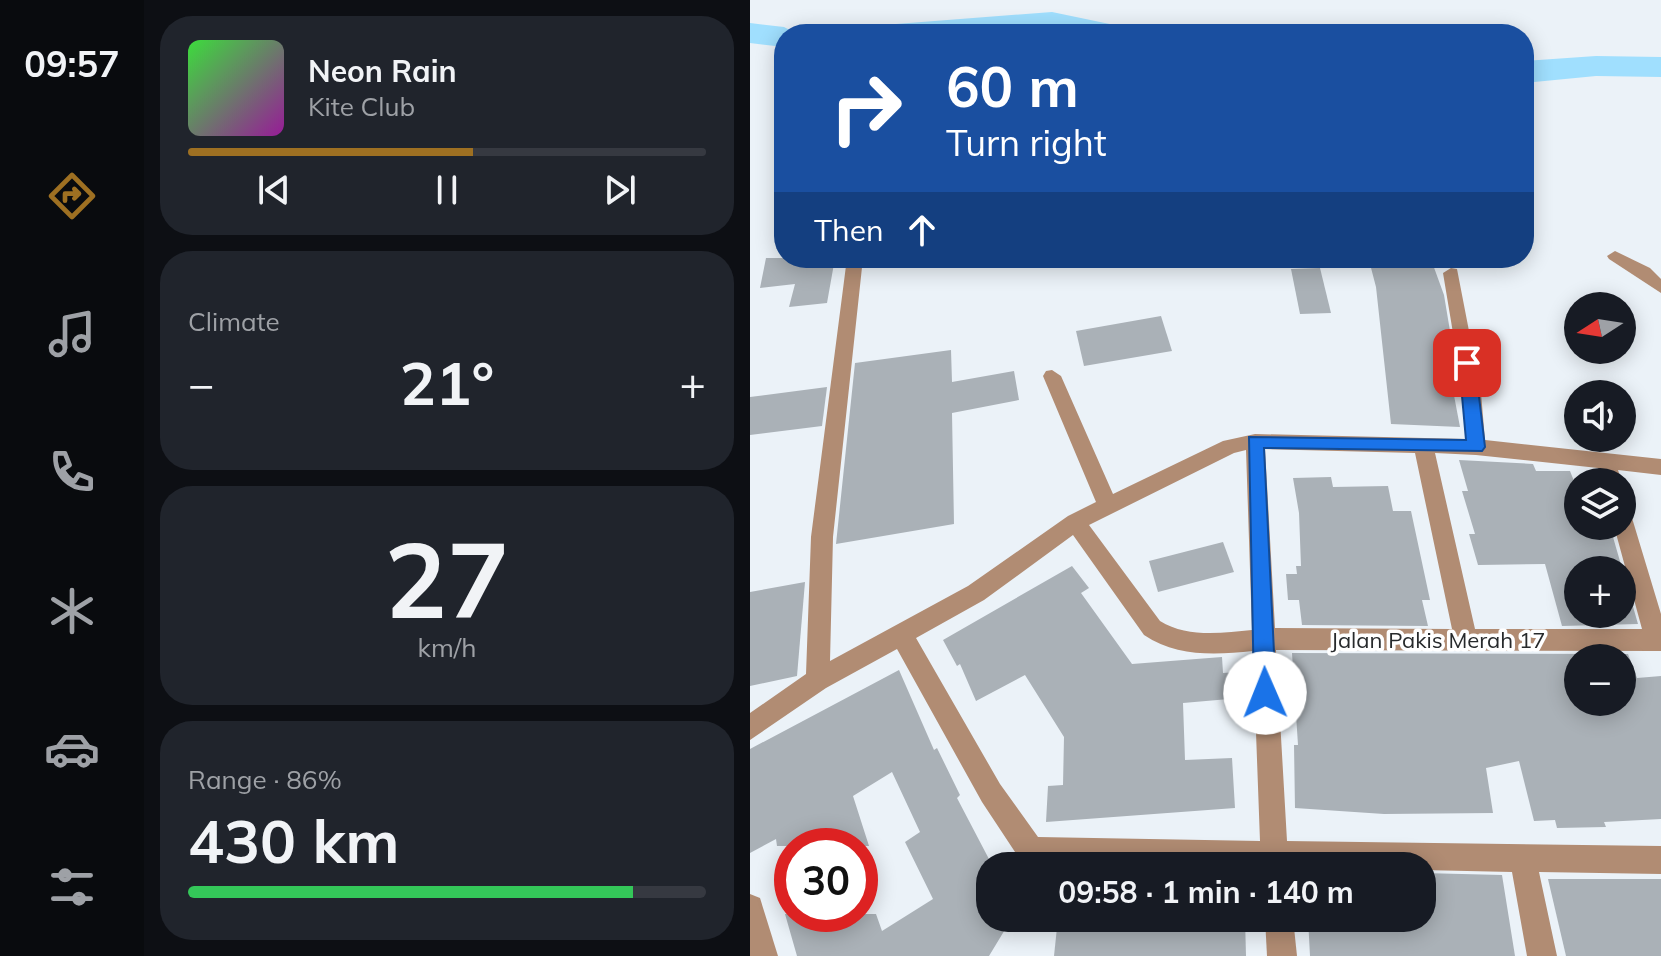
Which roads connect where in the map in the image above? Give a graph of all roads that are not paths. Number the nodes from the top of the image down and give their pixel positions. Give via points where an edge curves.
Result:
1 (1615, 256) dead end
2 (854, 268) edge
3 (1451, 273) dead end
4 (1661, 288) edge
5 (1052, 376) dead end
6 (1255, 441) junction
7 (1423, 445) junction
8 (1476, 447) junction
9 (1605, 459) junction
10 (1661, 467) edge
11 (1608, 468) edge
12 (1107, 504) junction
13 (1075, 522) junction
14 (1629, 540) edge
15 (902, 636) junction
16 (1263, 639) junction
17 (1659, 640) edge
18 (1466, 641) junction
19 (818, 680) junction
20 (750, 728) edge
21 (1058, 852) edge
22 (1274, 852) edge
23 (1436, 859) edge
24 (1523, 859) junction
25 (1661, 860) edge
26 (750, 908) edge
27 (1280, 932) edge
28 (763, 956) edge
29 (1282, 956) edge
30 (1542, 956) edge

1 - 4 street
2 - 19 street via 822,537
3 - 8 street
5 - 12 street
6 - 7 street
6 - 12 street via 1230,446
6 - 16 street
7 - 8 street
7 - 18 street
8 - 9 street
9 - 10 street
9 - 11 street
12 - 13 street
13 - 15 street via 976,593
13 - 16 street, Jalan Pakis Merah 17 via 1162,636 1227,642
14 - 17 street
15 - 19 street
15 - 21 street via 991,793 1031,851
16 - 18 street, Jalan Pakis Merah 17
16 - 22 street
17 - 18 street, Jalan Pakis Merah 17
19 - 20 street
23 - 24 street
24 - 25 street
24 - 30 street
26 - 28 street
27 - 29 street

